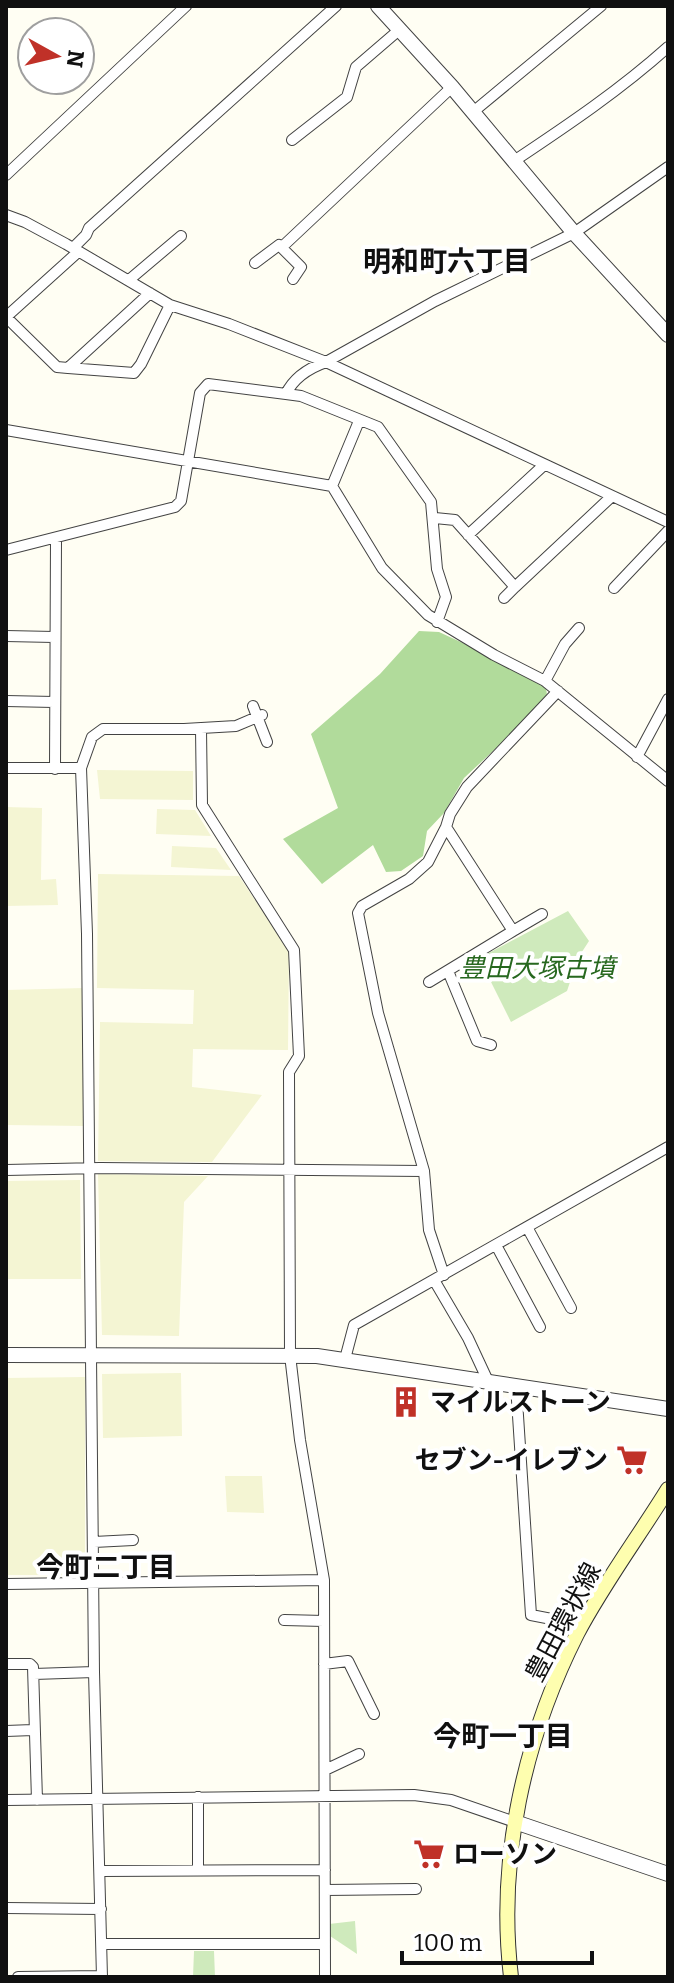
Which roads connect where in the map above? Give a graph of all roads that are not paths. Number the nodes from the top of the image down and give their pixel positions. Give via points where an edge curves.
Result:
1 (186, 6) edge
2 (336, 6) edge
3 (378, 6) edge
4 (601, 6) edge
5 (399, 30) junction
6 (668, 47) edge
7 (452, 87) junction
8 (473, 112) junction
9 (292, 140) dead end
10 (514, 161) junction
11 (668, 167) edge
12 (6, 175) edge
13 (7, 217) edge
14 (574, 233) junction
15 (181, 236) dead end
16 (282, 247) junction
17 (75, 250) junction
18 (255, 263) dead end
19 (293, 279) dead end
20 (129, 280) junction
21 (150, 293) junction
22 (170, 305) junction
23 (6, 317) edge
24 (668, 335) edge
25 (326, 362) junction
26 (68, 368) junction
27 (286, 394) junction
28 (359, 421) junction
29 (6, 430) edge
30 (188, 461) junction
31 (544, 465) junction
32 (332, 486) junction
33 (611, 497) junction
34 (435, 518) junction
35 (668, 522) edge
36 (668, 531) edge
37 (468, 535) junction
38 (56, 539) junction
39 (6, 550) edge
40 (515, 587) junction
41 (614, 588) dead end
42 (504, 598) dead end
43 (437, 622) junction
44 (579, 628) dead end
45 (6, 636) edge
46 (54, 637) junction
47 (545, 681) junction
48 (558, 691) junction
49 (668, 699) edge
50 (6, 701) edge
51 (54, 702) junction
52 (201, 729) junction
53 (267, 742) dead end
54 (637, 757) junction
55 (6, 768) edge
56 (81, 768) junction
57 (55, 769) junction
58 (668, 781) edge
59 (446, 827) junction
60 (542, 914) dead end
61 (513, 931) junction
62 (448, 971) junction
63 (429, 982) dead end
64 (491, 1045) dead end
65 (668, 1147) edge
66 (90, 1168) junction
67 (287, 1169) junction
68 (6, 1170) edge
69 (424, 1171) junction
70 (527, 1227) junction
71 (496, 1245) junction
72 (439, 1277) junction
73 (571, 1308) dead end
74 (540, 1327) dead end
75 (90, 1354) junction
76 (6, 1355) edge
77 (290, 1355) junction
78 (345, 1359) junction
79 (488, 1381) junction
80 (516, 1385) junction
81 (668, 1409) edge
82 (668, 1489) edge
83 (133, 1540) dead end
84 (94, 1542) junction
85 (324, 1580) junction
86 (94, 1581) junction
87 (6, 1584) edge
88 (284, 1620) dead end
89 (324, 1621) junction
90 (578, 1633) junction
91 (6, 1664) edge
92 (324, 1664) junction
93 (94, 1672) junction
94 (34, 1674) junction
95 (374, 1714) dead end
96 (33, 1730) junction
97 (6, 1731) edge
98 (359, 1754) dead end
99 (325, 1770) junction
100 (325, 1795) junction
101 (198, 1797) junction
102 (96, 1798) junction
103 (6, 1800) edge
104 (37, 1800) junction
105 (515, 1822) junction
106 (667, 1869) edge
107 (198, 1870) junction
108 (325, 1870) junction
109 (100, 1871) junction
110 (416, 1889) dead end
111 (325, 1890) junction
112 (6, 1908) edge
113 (101, 1909) junction
114 (102, 1944) junction
115 (325, 1944) junction
116 (102, 1976) edge
117 (18, 1977) edge
118 (325, 1977) edge
119 (511, 1977) edge

1 - 12 street
2 - 17 street via 89,228
3 - 5 street
4 - 8 street
5 - 7 street
5 - 9 street via 356,67 347,97
6 - 10 street via 611,96
7 - 8 street
7 - 16 street
8 - 10 street
10 - 14 street
11 - 14 street
13 - 17 street
14 - 24 street
14 - 25 street
15 - 20 street
16 - 18 street
16 - 19 street via 301,267
17 - 20 street
17 - 23 street
20 - 21 street
21 - 22 street
21 - 26 street
22 - 25 street
22 - 26 street via 134,373
23 - 26 street via 57,367
25 - 27 street via 311,368
25 - 31 street
27 - 28 street
27 - 30 street via 208,384 200,393
28 - 32 street
28 - 34 street via 378,427 431,502
29 - 30 street
30 - 32 street
30 - 38 street via 181,501 175,507
31 - 33 street
31 - 37 street
32 - 43 street via 382,568
33 - 35 street
33 - 40 street
34 - 37 street via 455,520
34 - 43 street via 437,569 446,597
36 - 41 street
37 - 40 street
38 - 39 street
38 - 46 street
40 - 42 street
43 - 47 street
44 - 47 street
45 - 46 street
46 - 51 street
47 - 48 street
48 - 54 street
48 - 59 street via 467,787
49 - 54 street
50 - 51 street
51 - 57 street
52 - 53 street via 236,726 257,713
52 - 56 street via 103,729 92,737
52 - 67 street via 202,805 294,950 299,1056 289,1072
54 - 58 street
55 - 57 street
56 - 57 street
56 - 66 street
59 - 61 street
59 - 69 street via 428,862 358,913 378,1013
60 - 61 street
61 - 62 street
62 - 63 street
62 - 64 street via 477,1041
65 - 70 street
66 - 67 street
66 - 68 street
66 - 75 street
67 - 69 street
67 - 77 street
69 - 72 street
70 - 71 street
70 - 73 street
71 - 72 street
71 - 74 street
72 - 78 street via 354,1325
72 - 79 street
75 - 76 street
75 - 77 street
75 - 84 street
77 - 78 street
77 - 85 street
78 - 79 street
79 - 80 street
80 - 81 street
80 - 90 street via 531,1615 567,1622
82 - 90 main road, 豊田環状線
83 - 84 street
84 - 86 street
85 - 86 street
85 - 89 street
86 - 87 street
86 - 93 street
88 - 89 street
89 - 92 street
90 - 105 main road, 豊田環状線 via 542,1713
91 - 94 street via 30,1664
92 - 95 street via 348,1661
92 - 99 street
93 - 94 street
93 - 102 street
94 - 96 street
96 - 97 street
96 - 104 street
98 - 99 street
99 - 100 street
100 - 101 street
100 - 105 street via 451,1800
100 - 108 street
101 - 102 street
101 - 107 street
102 - 104 street
102 - 109 street
103 - 104 street
105 - 106 street
105 - 119 main road, 豊田環状線 via 507,1903
107 - 108 street
107 - 109 street
108 - 111 street
109 - 113 street
110 - 111 street
111 - 115 street
112 - 113 street
113 - 114 street
114 - 115 street
114 - 116 street
115 - 118 street
116 - 117 street

